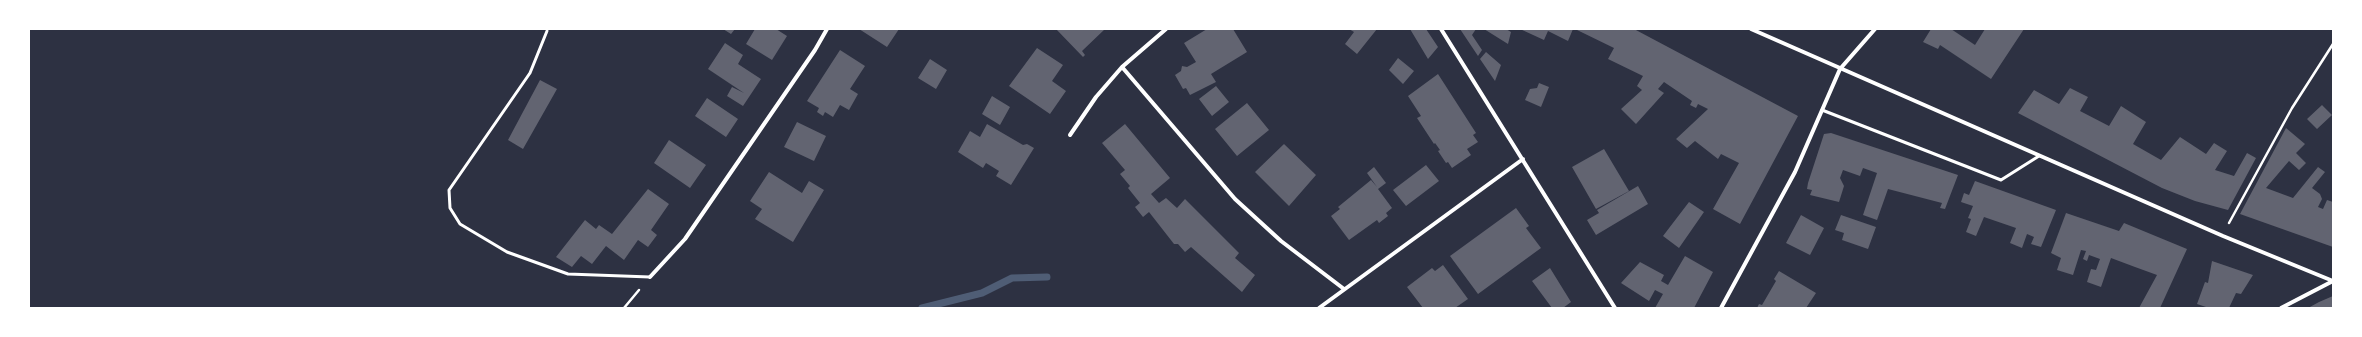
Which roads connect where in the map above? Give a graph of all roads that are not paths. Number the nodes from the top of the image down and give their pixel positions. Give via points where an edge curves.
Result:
1 (827, 29) edge
2 (1166, 29) edge
3 (1441, 29) edge
4 (1750, 29) edge
5 (1875, 29) edge
6 (547, 31) dead end
7 (1122, 67) junction
8 (1840, 69) junction
9 (1822, 110) junction
10 (1070, 135) dead end
11 (2039, 156) junction
12 (1523, 159) junction
13 (650, 276) joint
14 (2333, 281) edge
15 (1344, 289) junction
16 (1319, 308) edge
17 (1615, 308) edge
18 (1721, 308) edge
19 (2281, 308) edge

1 - 13 street via 689,233
2 - 7 street
3 - 12 street
4 - 8 street
5 - 8 street
6 - 13 lane via 530,73 449,190 450,208 460,224 506,252 568,274
7 - 10 street via 1096,97
7 - 15 street via 1235,199 1281,241
8 - 9 street
8 - 11 street
9 - 11 lane via 2001,180
9 - 18 street via 1795,172
11 - 14 street
12 - 15 street
12 - 17 street
14 - 19 street
15 - 16 street

